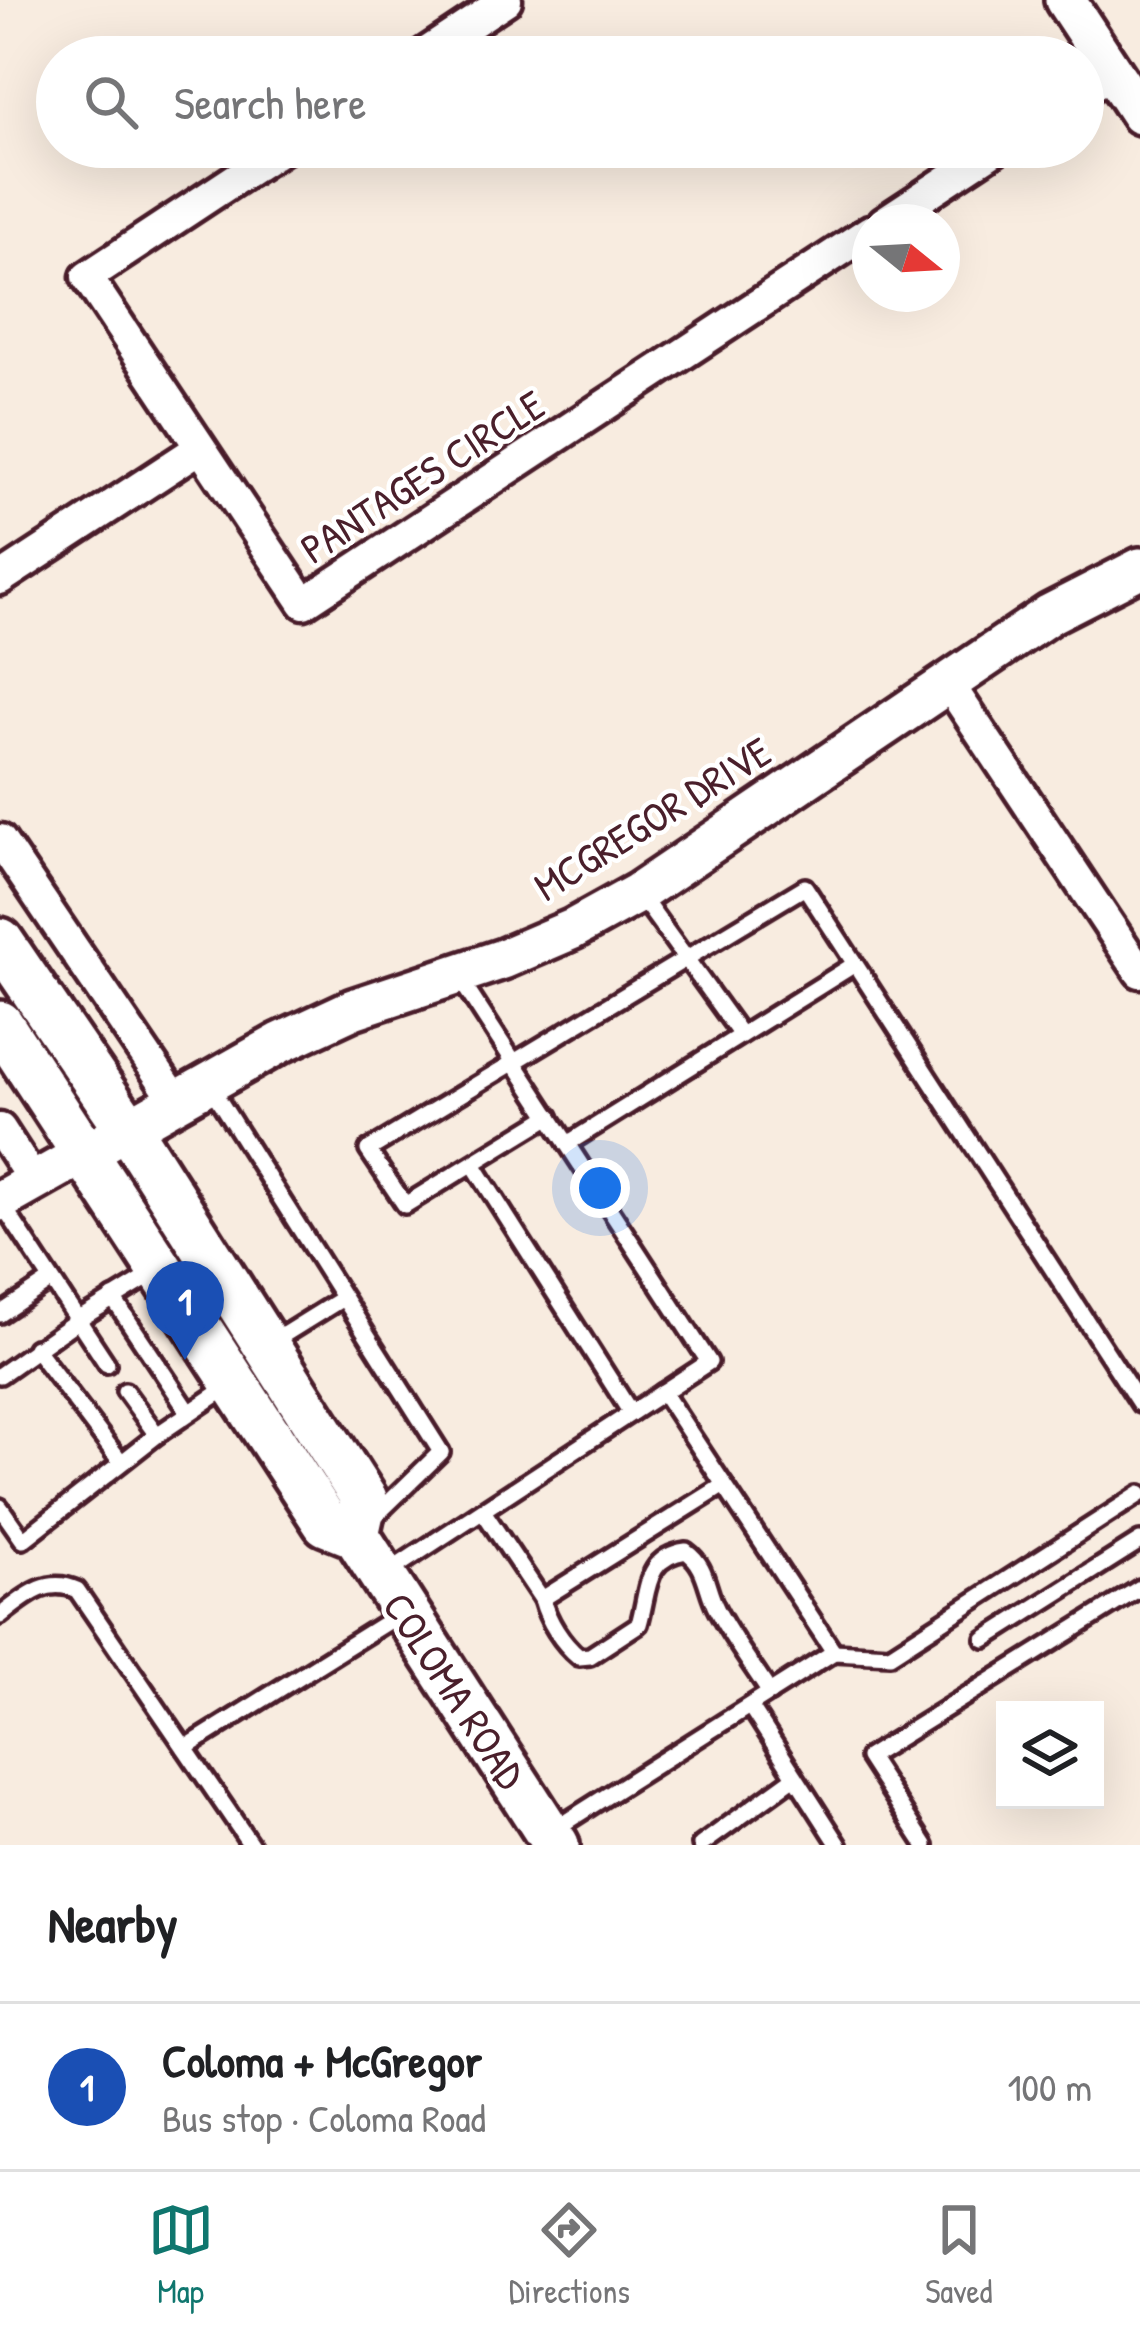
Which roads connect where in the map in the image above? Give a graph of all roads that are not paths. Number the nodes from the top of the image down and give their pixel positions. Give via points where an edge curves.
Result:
1 (506, 0) edge
2 (1065, 0) edge
3 (452, 36) edge
4 (1080, 36) edge
5 (1104, 86) edge
6 (1140, 115) edge
7 (252, 168) edge
8 (966, 168) edge
9 (911, 204) edge
10 (852, 243) edge
11 (200, 448) junction
12 (1140, 568) edge
13 (0, 578) edge
14 (948, 683) junction
15 (0, 840) edge
16 (638, 893) junction
17 (0, 941) edge
18 (688, 958) junction
19 (855, 964) junction
20 (1140, 972) edge
21 (457, 973) junction
22 (0, 1024) edge
23 (741, 1035) junction
24 (515, 1064) junction
25 (193, 1093) junction
26 (550, 1117) junction
27 (0, 1129) edge
28 (129, 1130) junction
29 (567, 1144) junction
30 (86, 1154) junction
31 (473, 1164) junction
32 (11, 1194) edge
33 (159, 1271) junction
34 (51, 1280) junction
35 (113, 1298) junction
36 (343, 1298) junction
37 (0, 1315) edge
38 (78, 1319) junction
39 (266, 1346) junction
40 (35, 1348) junction
41 (107, 1364) dead end
42 (0, 1375) edge
43 (235, 1382) junction
44 (125, 1391) dead end
45 (663, 1392) junction
46 (1140, 1404) edge
47 (189, 1412) junction
48 (631, 1413) junction
49 (157, 1435) junction
50 (121, 1462) junction
51 (724, 1485) junction
52 (1140, 1494) edge
53 (0, 1507) edge
54 (483, 1510) junction
55 (356, 1535) junction
56 (1140, 1541) edge
57 (1140, 1588) edge
58 (392, 1594) junction
59 (542, 1599) junction
60 (0, 1616) edge
61 (985, 1639) dead end
62 (834, 1652) junction
63 (770, 1693) junction
64 (749, 1706) junction
65 (184, 1748) junction
66 (795, 1777) junction
67 (552, 1839) edge
68 (250, 1845) edge
69 (701, 1845) edge
70 (839, 1845) edge
71 (925, 1845) edge

1 - 3 street
2 - 4 street
5 - 6 street
7 - 11 street, PANTAGES CIRCLE via 87,277
8 - 9 street
10 - 11 street, PANTAGES CIRCLE via 304,603
11 - 13 street
12 - 14 street, MCGREGOR DRIVE via 1050,614
14 - 16 street, MCGREGOR DRIVE
14 - 20 street
15 - 25 street
16 - 18 lane
16 - 21 street, MCGREGOR DRIVE via 573,929
17 - 28 main road, COLOMA ROAD
18 - 19 lane via 805,887
18 - 23 lane
18 - 24 lane
19 - 23 lane
19 - 46 lane
21 - 24 lane
21 - 25 street, MCGREGOR DRIVE via 353,1009
22 - 30 main road, COLOMA ROAD
23 - 29 lane
24 - 26 lane
24 - 31 lane via 368,1150 405,1205
25 - 28 street, MCGREGOR DRIVE
25 - 36 lane
26 - 29 lane
26 - 31 lane
27 - 32 street
28 - 30 street, MCGREGOR DRIVE
28 - 39 main road, COLOMA ROAD
29 - 45 lane via 709,1362
30 - 32 street, MCGREGOR DRIVE
30 - 33 main road, COLOMA ROAD
31 - 48 lane
32 - 34 lane
33 - 35 lane
33 - 43 main road, COLOMA ROAD
34 - 37 lane
34 - 38 lane
35 - 38 lane
35 - 47 lane
36 - 39 lane
36 - 55 lane via 441,1452
38 - 40 lane
38 - 41 lane
39 - 55 main road, COLOMA ROAD via 364,1499
40 - 42 lane
40 - 50 lane
43 - 47 lane
43 - 55 main road, COLOMA ROAD via 326,1523
44 - 49 lane
45 - 48 lane
45 - 51 lane
47 - 49 lane
48 - 54 lane
49 - 50 lane
50 - 53 lane via 23,1540
51 - 59 lane
51 - 62 lane
52 - 62 lane via 890,1654
54 - 58 lane
54 - 59 lane
55 - 58 main road, COLOMA ROAD
56 - 61 lane
57 - 71 lane via 868,1757
58 - 65 lane
58 - 67 main road, COLOMA ROAD
59 - 63 lane via 573,1652 590,1655 639,1624 650,1573 671,1553 686,1551
60 - 65 lane via 49,1584 77,1590
62 - 63 lane
63 - 64 lane
64 - 66 lane
64 - 67 lane
65 - 68 lane
66 - 69 lane
66 - 70 lane

